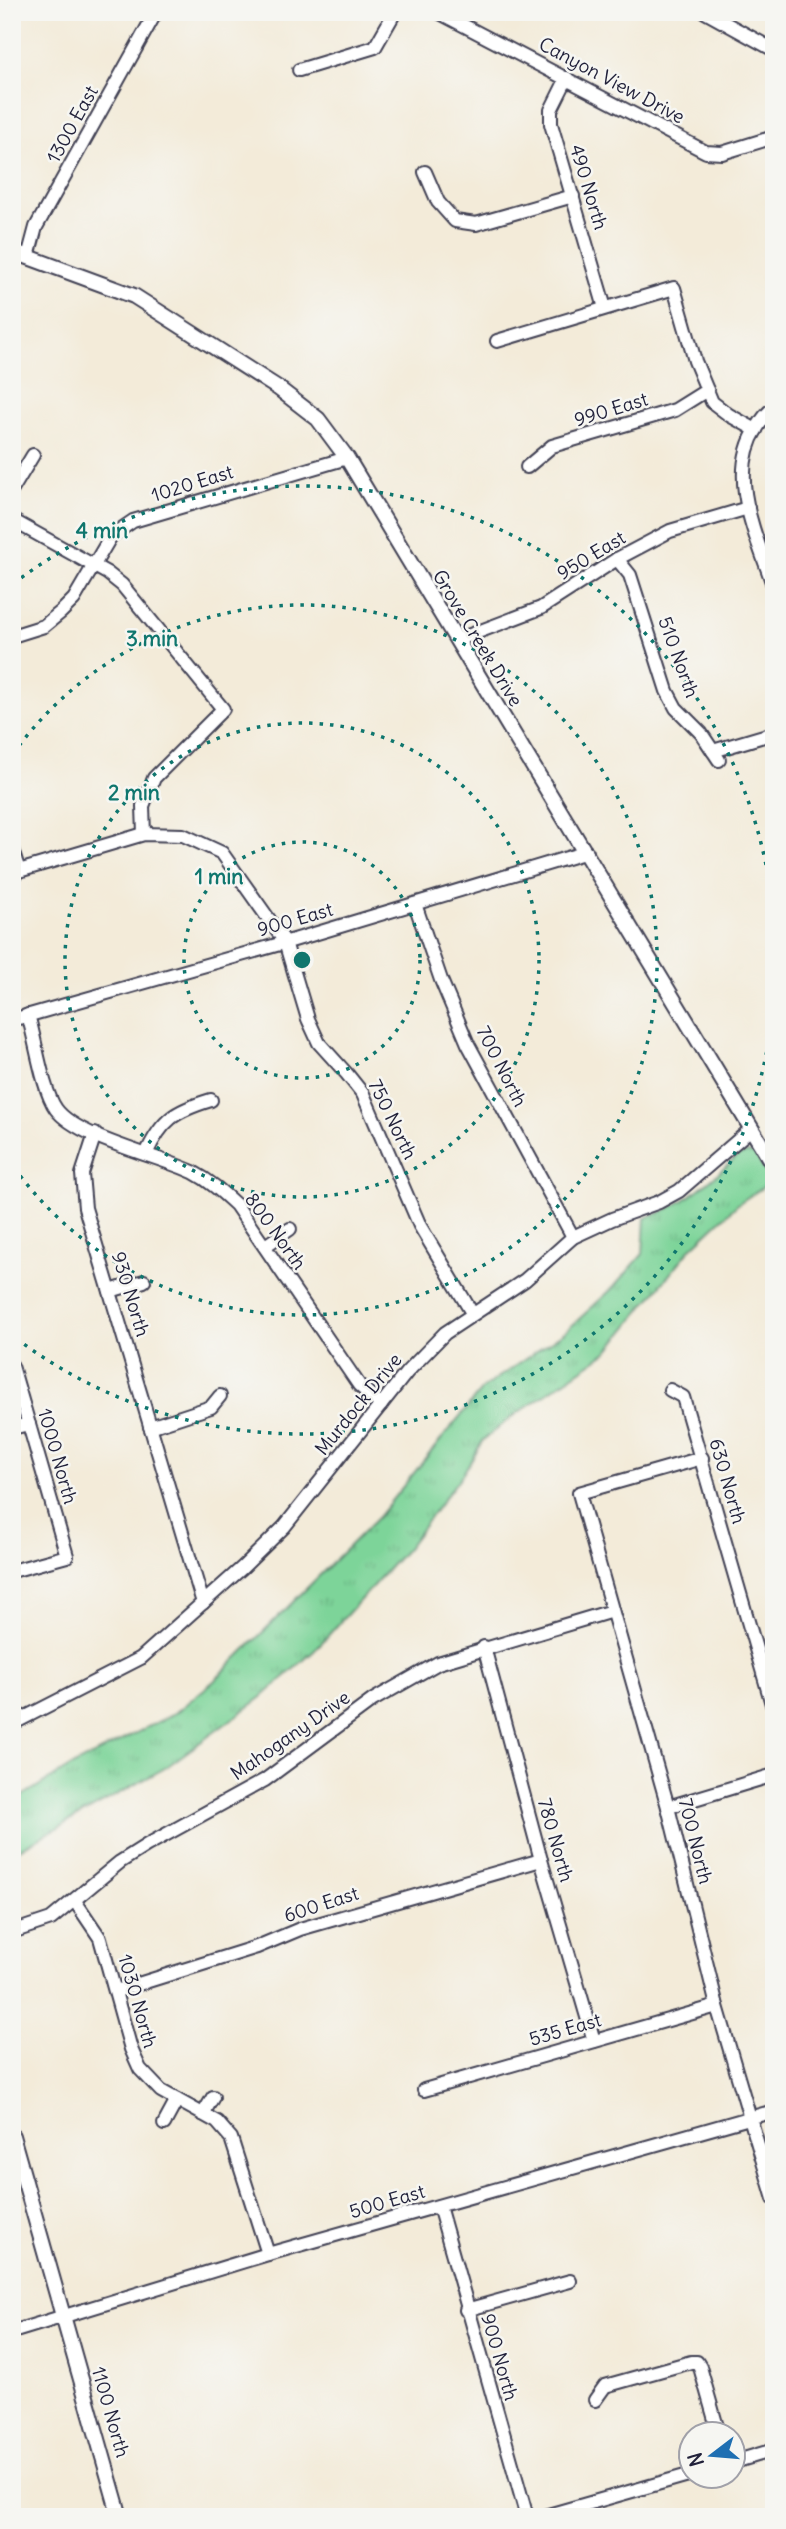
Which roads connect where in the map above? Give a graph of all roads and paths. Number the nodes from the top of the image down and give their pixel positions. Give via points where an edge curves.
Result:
1 (156, 12) edge
2 (395, 12) edge
3 (438, 12) edge
4 (705, 12) edge
5 (774, 50) edge
6 (299, 70) dead end
7 (567, 78) junction
8 (774, 137) edge
9 (425, 172) dead end
10 (573, 196) junction
11 (12, 251) edge
12 (29, 257) junction
13 (12, 258) edge
14 (605, 308) junction
15 (497, 341) dead end
16 (707, 390) junction
17 (774, 408) edge
18 (756, 430) junction
19 (33, 455) dead end
20 (347, 457) junction
21 (527, 467) dead end
22 (12, 490) edge
23 (747, 508) junction
24 (12, 520) edge
25 (617, 559) junction
26 (93, 566) junction
27 (773, 585) edge
28 (12, 636) edge
29 (457, 640) junction
30 (774, 733) edge
31 (144, 834) junction
32 (12, 849) edge
33 (587, 852) junction
34 (15, 872) edge
35 (415, 904) junction
36 (285, 942) junction
37 (28, 1016) junction
38 (12, 1020) edge
39 (211, 1100) dead end
40 (751, 1129) junction
41 (95, 1134) junction
42 (146, 1154) junction
43 (774, 1166) edge
44 (290, 1228) dead end
45 (573, 1237) junction
46 (265, 1246) junction
47 (144, 1280) dead end
48 (110, 1291) junction
49 (472, 1313) junction
50 (12, 1366) edge
51 (670, 1390) dead end
52 (220, 1396) dead end
53 (381, 1405) junction
54 (29, 1424) junction
55 (150, 1427) junction
56 (12, 1428) edge
57 (702, 1458) junction
58 (12, 1571) edge
59 (203, 1603) junction
60 (612, 1611) junction
61 (484, 1647) junction
62 (774, 1711) edge
63 (12, 1724) edge
64 (774, 1775) edge
65 (668, 1807) junction
66 (541, 1860) junction
67 (75, 1901) junction
68 (12, 1932) edge
69 (116, 1991) junction
70 (717, 2006) junction
71 (594, 2041) junction
72 (424, 2090) dead end
73 (213, 2097) dead end
74 (177, 2100) junction
75 (774, 2111) edge
76 (203, 2113) junction
77 (751, 2118) junction
78 (164, 2124) dead end
79 (12, 2136) edge
80 (774, 2199) edge
81 (439, 2206) junction
82 (268, 2254) junction
83 (570, 2281) dead end
84 (466, 2310) junction
85 (65, 2317) junction
86 (12, 2332) edge
87 (595, 2400) dead end
88 (715, 2420) edge
89 (774, 2450) edge
90 (748, 2458) edge
91 (678, 2478) edge
92 (120, 2517) edge
93 (527, 2517) edge
94 (541, 2517) edge

1 - 12 street, 1300 East via 36,227
2 - 6 street via 375,47
3 - 7 street, Canyon View Drive
4 - 5 street
7 - 8 street, Canyon View Drive via 706,152 722,153
7 - 10 street, 490 North via 551,110 551,124
9 - 10 street via 438,202 455,221 476,224
10 - 14 street, 490 North
11 - 12 street, Grove Creek Drive
12 - 13 street, Grove Creek Drive
12 - 20 street, Grove Creek Drive via 134,296 278,388 318,419
14 - 15 street
14 - 16 street via 674,288
16 - 18 street via 712,402
16 - 21 street, 990 East via 675,410 552,446
17 - 18 street
18 - 23 street via 743,465
19 - 22 street
20 - 26 street, 1020 East via 133,521 111,536
20 - 29 street, Grove Creek Drive
23 - 25 street, 950 East via 670,531
23 - 27 street
24 - 26 street
25 - 29 street, 950 East via 541,608
25 - 30 street, 510 North via 630,575 676,709 716,756
26 - 28 street, 1020 East via 61,612 44,626
26 - 31 street via 122,585 223,709 154,778 143,806
29 - 33 street, Grove Creek Drive
31 - 34 street, 750 North
31 - 36 street, 750 North via 183,835 222,853
32 - 34 street
33 - 35 street, 900 East
33 - 40 street, Grove Creek Drive
35 - 36 street, 900 East
35 - 45 street, 700 North via 468,1044
36 - 37 street, 900 East
36 - 49 street, 750 North via 319,1043 363,1094 420,1226
37 - 38 street, 900 East
37 - 41 street via 53,1103 64,1118
39 - 42 street via 166,1120
40 - 43 street, Grove Creek Drive
40 - 45 street, Murdock Drive via 679,1191
41 - 42 street, 800 North
41 - 48 street, 930 North via 82,1174 83,1194
42 - 46 street, 800 North via 212,1183 236,1205
44 - 46 street
45 - 49 street, Murdock Drive via 525,1280
46 - 53 street, 800 North via 359,1385
47 - 48 street
48 - 55 street, 930 North
49 - 53 street, Murdock Drive via 444,1332
50 - 54 street, 1000 North
51 - 57 street, 630 North via 683,1397
52 - 55 street via 211,1407
53 - 59 street, Murdock Drive via 284,1527
54 - 56 street
54 - 58 street, 1000 North via 67,1556
55 - 59 street, 930 North
57 - 60 street, 700 North via 579,1493
57 - 62 street, 630 North
59 - 63 street, Murdock Drive via 141,1658
60 - 61 street, Mahogany Drive
60 - 65 street, 700 North
61 - 66 street, 780 North
61 - 67 street, Mahogany Drive via 438,1663 373,1700 265,1780 120,1862
64 - 65 street
65 - 70 street, 700 North
66 - 69 street, 600 East via 300,1929
66 - 71 street, 780 North
67 - 68 street, Mahogany Drive via 51,1919
67 - 69 street, 1030 North via 100,1938
69 - 74 street, 1030 North via 140,2069
70 - 71 street, 535 East
70 - 77 street, 700 North
71 - 72 street, 535 East
73 - 76 street
74 - 76 street, 1030 North
74 - 78 street
75 - 77 street, 500 East
76 - 82 street, 1030 North via 235,2144
77 - 80 street, 700 North
77 - 81 street, 500 East
79 - 85 street, 1100 North
81 - 82 street, 500 East
81 - 84 street, 900 North
82 - 85 street, 500 East
83 - 84 street
84 - 93 street, 900 North
85 - 86 street, 500 East
85 - 92 street, 1100 North
87 - 88 street via 605,2386 691,2361 700,2367
89 - 90 street
91 - 94 street

